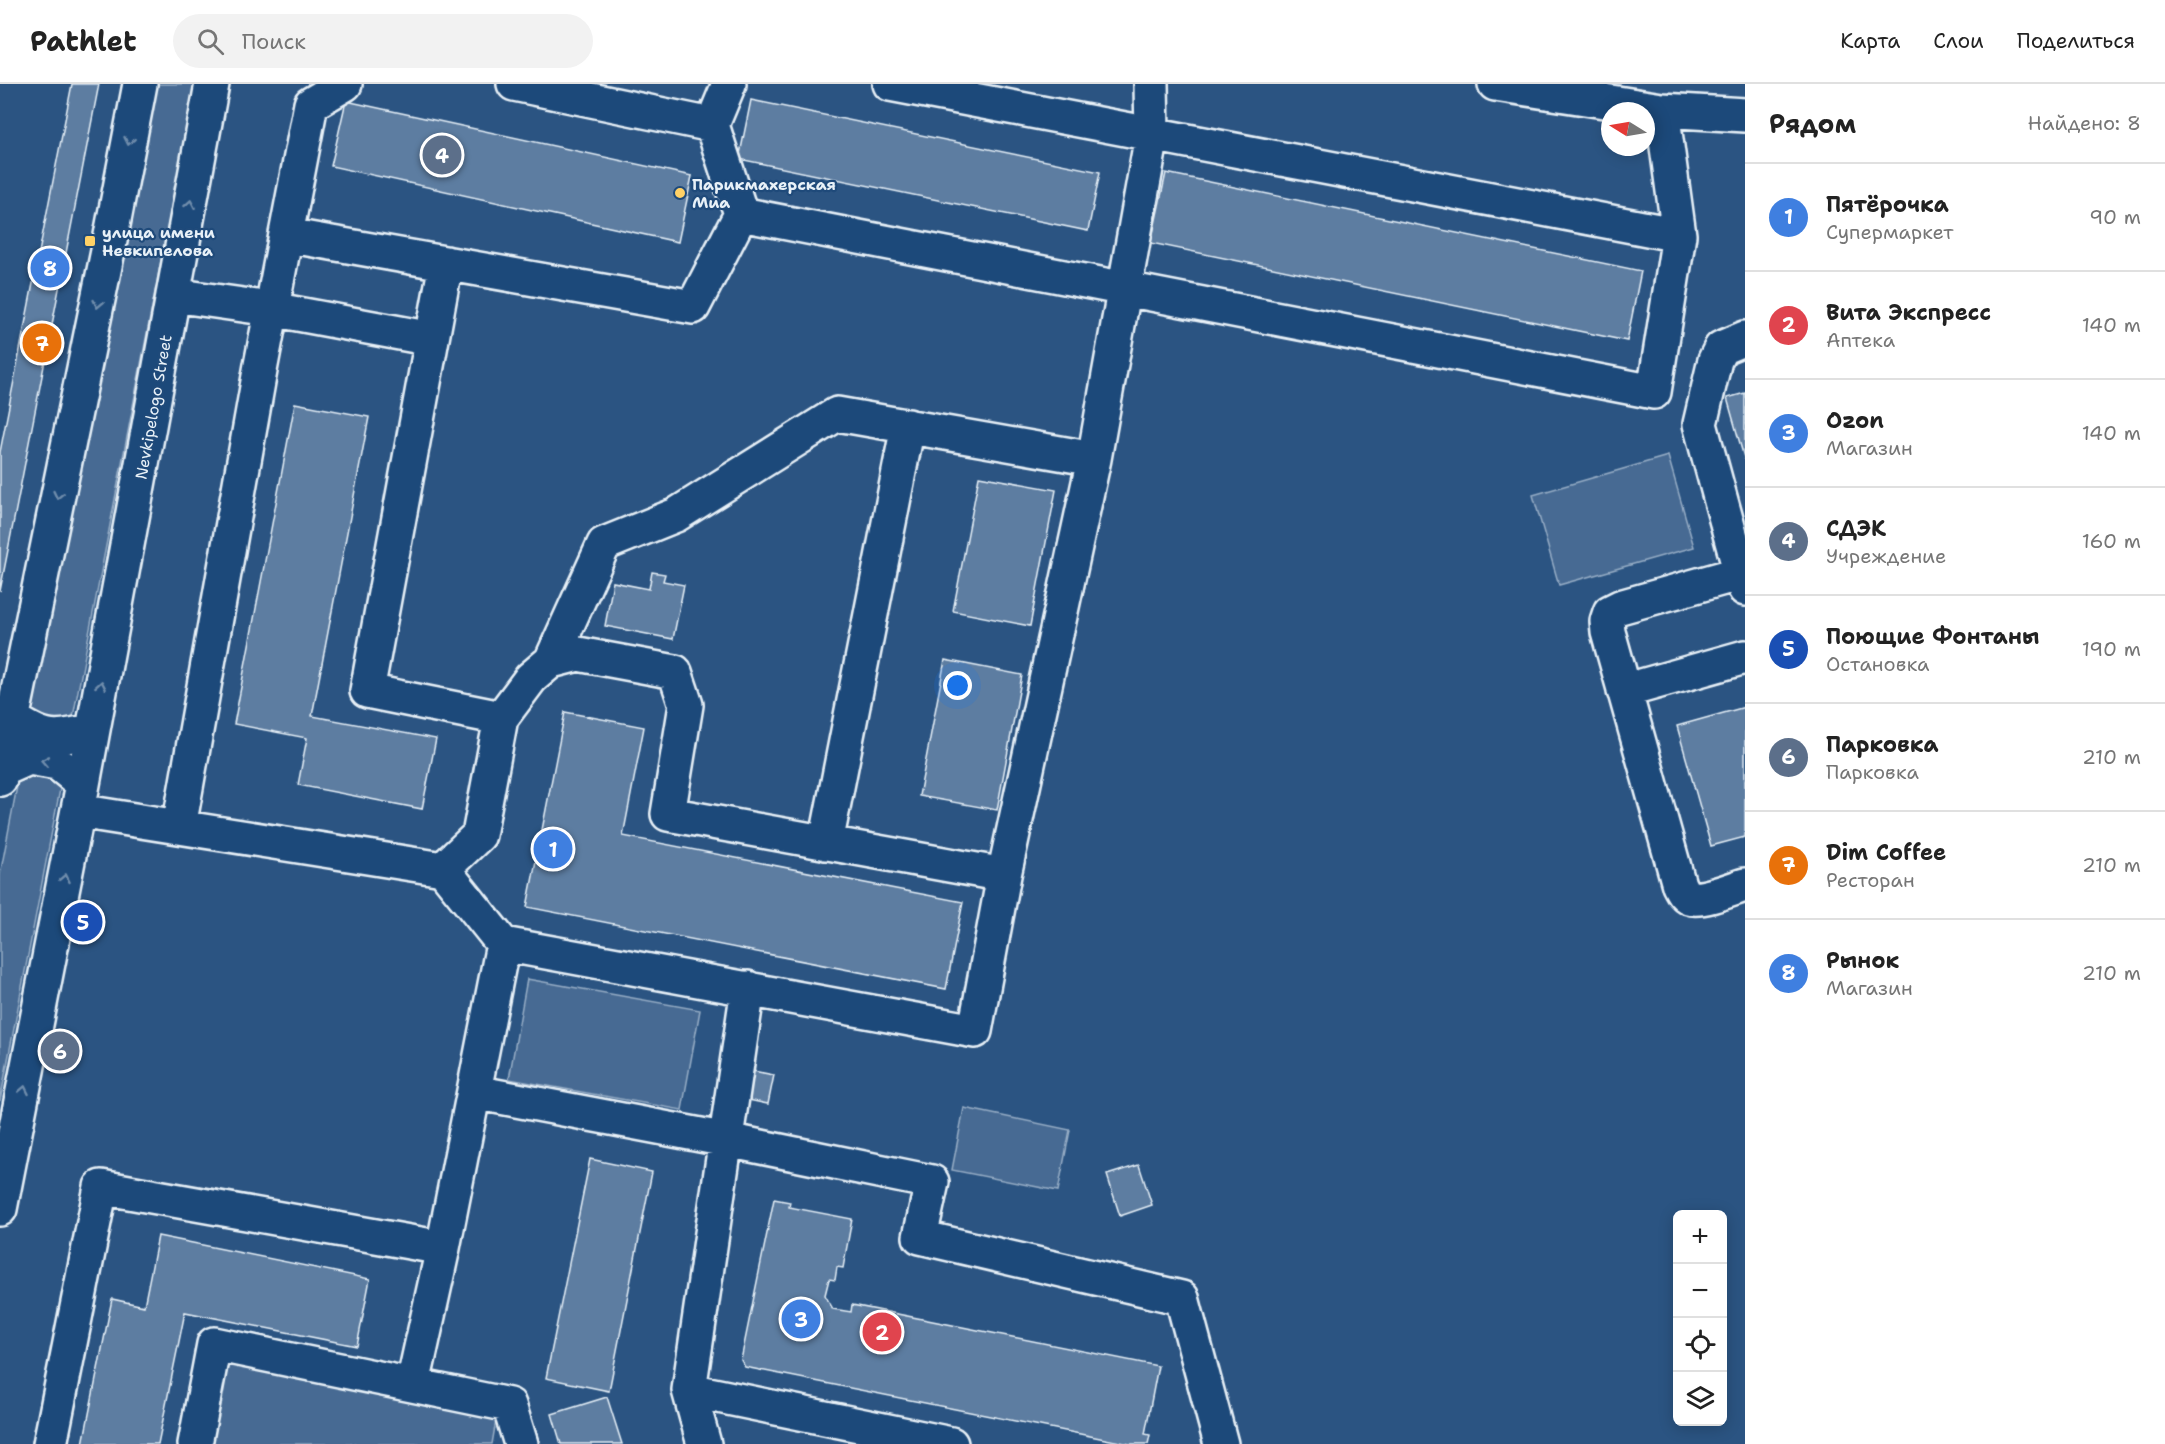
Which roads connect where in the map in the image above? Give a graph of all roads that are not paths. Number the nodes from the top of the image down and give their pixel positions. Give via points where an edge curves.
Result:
1 (140, 84) edge
2 (212, 84) edge
3 (345, 84) edge
4 (514, 84) edge
5 (729, 84) edge
6 (890, 84) edge
7 (1151, 84) edge
8 (1495, 84) edge
9 (1662, 110) junction
10 (1745, 115) edge
11 (712, 125) junction
12 (1152, 135) junction
13 (741, 214) junction
14 (286, 235) junction
15 (1680, 235) junction
16 (446, 263) junction
17 (1126, 291) junction
18 (173, 295) junction
19 (271, 309) junction
20 (1745, 338) edge
21 (432, 339) junction
22 (908, 426) junction
23 (1094, 459) junction
24 (1743, 578) edge
25 (1745, 657) edge
26 (551, 661) junction
27 (1624, 691) junction
28 (12, 718) junction
29 (501, 718) junction
30 (93, 730) junction
31 (2, 762) edge
32 (80, 798) junction
33 (179, 827) junction
34 (826, 843) junction
35 (443, 869) junction
36 (1004, 875) junction
37 (1745, 885) edge
38 (503, 944) junction
39 (748, 988) junction
40 (474, 1092) junction
41 (727, 1140) junction
42 (0, 1209) edge
43 (443, 1248) junction
44 (413, 1384) junction
45 (689, 1390) junction
46 (50, 1444) edge
47 (195, 1444) edge
48 (521, 1444) edge
49 (704, 1444) edge
50 (951, 1444) edge
51 (1221, 1444) edge

1 -> 28 street
18 -> 2 street, Nevkipelogo Street
3 - 14 street via 311,104
4 - 11 street
5 - 11 street
6 - 12 street
7 - 12 street
8 - 9 street
9 - 10 street
9 - 15 street
11 - 13 street
12 - 15 street
12 - 17 street
13 - 16 street via 693,307
13 - 17 street
14 - 16 street
14 - 19 street
15 - 17 street via 1654,392
16 - 21 street
17 - 23 street
18 - 19 street
30 -> 18 street, Nevkipelogo Street
19 - 21 street
19 - 33 street
20 - 24 street via 1721,348 1700,424
21 - 29 street via 367,691
22 - 23 street
22 - 26 street via 837,414 676,515 604,544
22 - 34 street
23 - 36 street
24 - 27 street via 1611,612 1608,632
25 - 27 street
26 - 29 street via 531,678
26 - 34 street via 578,654 675,672 686,705 668,814
27 - 37 street via 1684,894 1700,898
28 - 30 street via 34,734 63,738
28 - 31 street
29 - 35 street via 479,835
30 - 32 street, Nevkipelogo Street
32 -> 31 street via 57,763 29,758
32 - 33 street
42 -> 32 street, Nevkipelogo Street
33 - 35 street
34 - 36 street
35 - 38 street
36 - 39 street via 975,1030
38 - 39 street
38 - 40 street
39 - 41 street
40 - 41 street
40 - 43 street
41 - 45 street
41 - 51 street via 932,1182 920,1237 1182,1298
43 - 44 street
43 - 46 street via 101,1187
44 - 47 street via 214,1344
44 - 48 street via 509,1405
45 - 49 street
45 - 50 street

